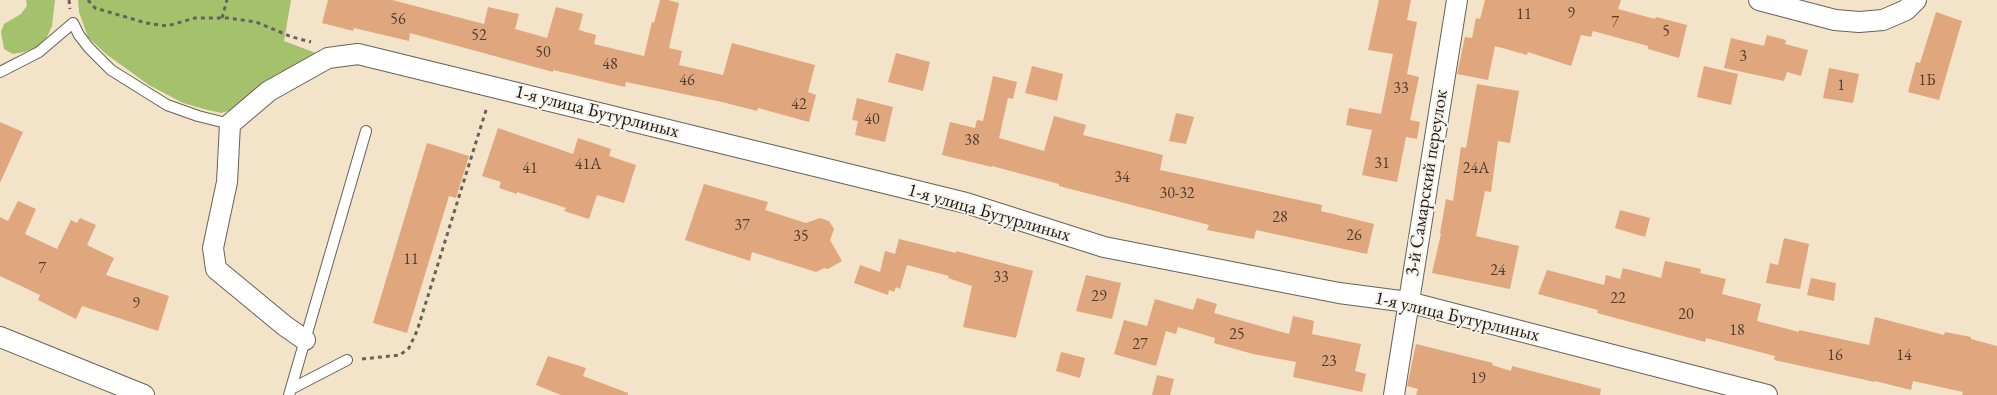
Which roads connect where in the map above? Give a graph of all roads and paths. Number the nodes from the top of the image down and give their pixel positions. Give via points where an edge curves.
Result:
1 (88, 0) edge
2 (227, 0) edge
3 (1457, 0) edge
4 (1759, 0) edge
5 (1916, 0) edge
6 (222, 18) junction
7 (320, 44) dead end
8 (0, 72) edge
9 (493, 87) junction
10 (230, 124) junction
11 (366, 131) dead end
12 (1408, 302) junction
13 (0, 337) edge
14 (305, 340) junction
15 (347, 360) joint
16 (290, 392) edge
17 (144, 395) edge
18 (1394, 395) edge
19 (1767, 395) edge

1 - 6 path via 95,8 167,26 195,18
2 - 6 path
3 - 12 street, 3-й Самарский переулок
4 - 5 street via 1835,20 1859,22 1883,20 1906,10
6 - 7 path via 256,22
8 - 10 lane via 39,52 73,23 89,48 111,70 167,104
9 - 10 street, 1-я улица Бутурлиных via 358,54 328,58 269,91
9 - 12 street, 1-я улица Бутурлиных via 966,204 1104,247 1339,293
9 - 15 path via 409,348 400,355
10 - 14 street via 228,182 213,248 216,268
11 - 14 lane
12 - 18 street, 3-й Самарский переулок
12 - 19 street, 1-я улица Бутурлиных
13 - 17 street
14 - 16 lane
15 - 16 lane

